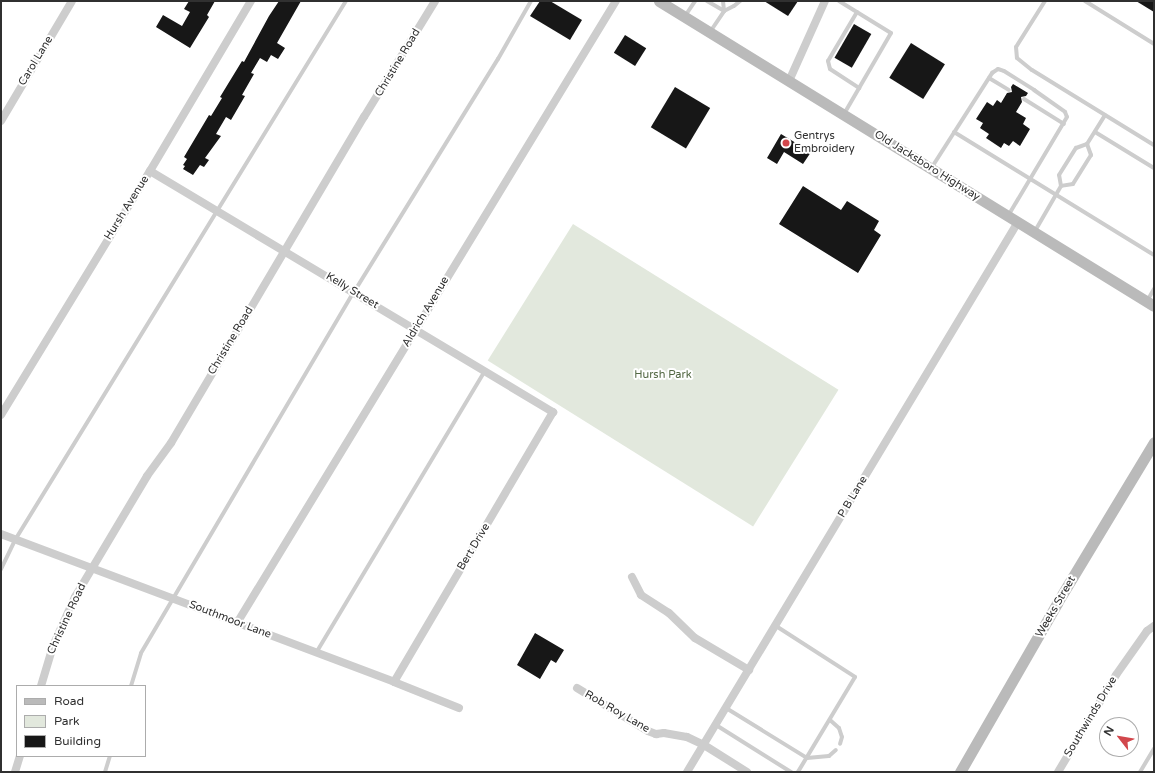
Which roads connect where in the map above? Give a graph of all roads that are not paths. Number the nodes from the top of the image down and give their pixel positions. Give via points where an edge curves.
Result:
1 (72, 1) edge
2 (251, 1) edge
3 (346, 1) edge
4 (435, 1) edge
5 (531, 1) edge
6 (616, 1) edge
7 (659, 1) edge
8 (695, 1) edge
9 (708, 1) edge
10 (723, 1) edge
11 (740, 1) edge
12 (825, 1) edge
13 (840, 1) edge
14 (1045, 1) edge
15 (1085, 1) edge
16 (724, 11) junction
17 (857, 12) junction
18 (685, 17) junction
19 (710, 32) junction
20 (1154, 44) edge
21 (989, 78) junction
22 (789, 81) junction
23 (859, 88) junction
24 (1009, 90) dead end
25 (1024, 99) dead end
26 (844, 115) junction
27 (1105, 115) junction
28 (1, 121) edge
29 (1064, 124) junction
30 (954, 132) junction
31 (1094, 132) junction
32 (1087, 144) junction
33 (1154, 145) edge
34 (930, 168) junction
35 (1154, 168) edge
36 (150, 171) junction
37 (1030, 180) junction
38 (1061, 186) junction
39 (1055, 195) junction
40 (216, 212) junction
41 (1008, 216) junction
42 (1018, 222) junction
43 (1034, 232) junction
44 (285, 250) junction
45 (1154, 256) edge
46 (1154, 289) edge
47 (354, 292) junction
48 (1150, 304) edge
49 (416, 329) junction
50 (484, 372) junction
51 (554, 412) joint
52 (1, 414) edge
53 (1154, 442) edge
54 (1, 534) edge
55 (15, 540) junction
56 (92, 568) junction
57 (1, 570) edge
58 (632, 578) dead end
59 (173, 599) junction
60 (237, 624) junction
61 (776, 626) junction
62 (1154, 626) edge
63 (316, 653) junction
64 (750, 670) junction
65 (394, 682) junction
66 (41, 685) edge
67 (131, 685) edge
68 (577, 688) dead end
69 (459, 708) dead end
70 (726, 708) junction
71 (830, 720) junction
72 (716, 725) junction
73 (840, 744) dead end
74 (704, 745) junction
75 (836, 750) dead end
76 (1154, 750) edge
77 (20, 757) edge
78 (110, 757) edge
79 (807, 758) junction
80 (15, 772) edge
81 (105, 772) edge
82 (687, 772) edge
83 (747, 772) edge
84 (791, 772) edge
85 (798, 772) edge
86 (960, 772) edge
87 (1058, 772) edge
88 (1140, 772) edge

1 - 28 street, Carol Lane
2 - 36 street, Hursh Avenue
3 - 40 lane
4 - 44 street, Christine Road
5 - 47 lane
6 - 49 street, Aldrich Avenue
7 - 18 main road, Old Jacksboro Highway
8 - 18 lane
9 - 16 lane
10 - 16 lane
11 - 16 lane
12 - 22 street
13 - 17 lane
14 - 27 lane via 1016,47 1017,58
15 - 20 lane
16 - 19 lane
17 - 23 lane via 828,61 830,69
17 - 23 lane via 891,33
18 - 19 main road, Old Jacksboro Highway
19 - 22 main road, Old Jacksboro Highway
21 - 24 lane
21 - 29 lane via 998,69 1010,75 1065,112 1067,118
21 - 30 lane
22 - 26 main road, Old Jacksboro Highway
23 - 26 lane
25 - 29 lane
26 - 34 main road, Old Jacksboro Highway
27 - 31 lane
27 - 33 lane
29 - 37 lane
30 - 34 lane
30 - 37 lane
31 - 32 lane
31 - 35 lane
32 - 38 lane via 1076,148 1059,175
32 - 38 lane via 1091,155 1073,184
34 - 41 main road, Old Jacksboro Highway
36 - 40 street, Kelly Street
36 - 52 street, Hursh Avenue
37 - 39 lane
37 - 41 lane
38 - 39 lane
39 - 43 lane
39 - 45 lane
40 - 44 street, Kelly Street
40 - 55 lane
41 - 42 main road, Old Jacksboro Highway
42 - 43 main road, Old Jacksboro Highway
42 - 61 street, P B Lane
43 - 48 main road, Old Jacksboro Highway
44 - 47 street, Kelly Street
44 - 56 street, Christine Road via 171,443 147,476
46 - 48 lane
47 - 49 street, Kelly Street
47 - 59 lane
49 - 50 street, Kelly Street
49 - 60 street, Aldrich Avenue
50 - 51 street, Kelly Street
50 - 63 lane
51 - 65 street, Bert Drive
53 - 86 main road, Weeks Street via 1057,603
54 - 55 street, Southmoor Lane
55 - 56 street, Southmoor Lane
55 - 57 lane
56 - 59 street, Southmoor Lane
56 - 66 street, Christine Road via 53,646
58 - 64 street via 641,595 670,613 695,638
59 - 60 street, Southmoor Lane
59 - 67 lane via 141,653
60 - 63 street, Southmoor Lane
61 - 64 street, P B Lane
61 - 71 lane via 855,678
62 - 87 street, Southwinds Drive via 1147,631 1116,675
63 - 65 street, Southmoor Lane
64 - 70 street, P B Lane
65 - 69 street, Southmoor Lane
68 - 74 street, Rob Roy Lane via 648,731 687,737
70 - 72 street, P B Lane
70 - 79 lane
71 - 73 lane via 839,728 842,736
71 - 79 lane
72 - 74 street, P B Lane
72 - 84 lane
74 - 82 street, P B Lane
74 - 83 street, Rob Roy Lane
75 - 79 lane via 829,756
76 - 88 lane
77 - 80 street
78 - 81 lane
79 - 85 lane

